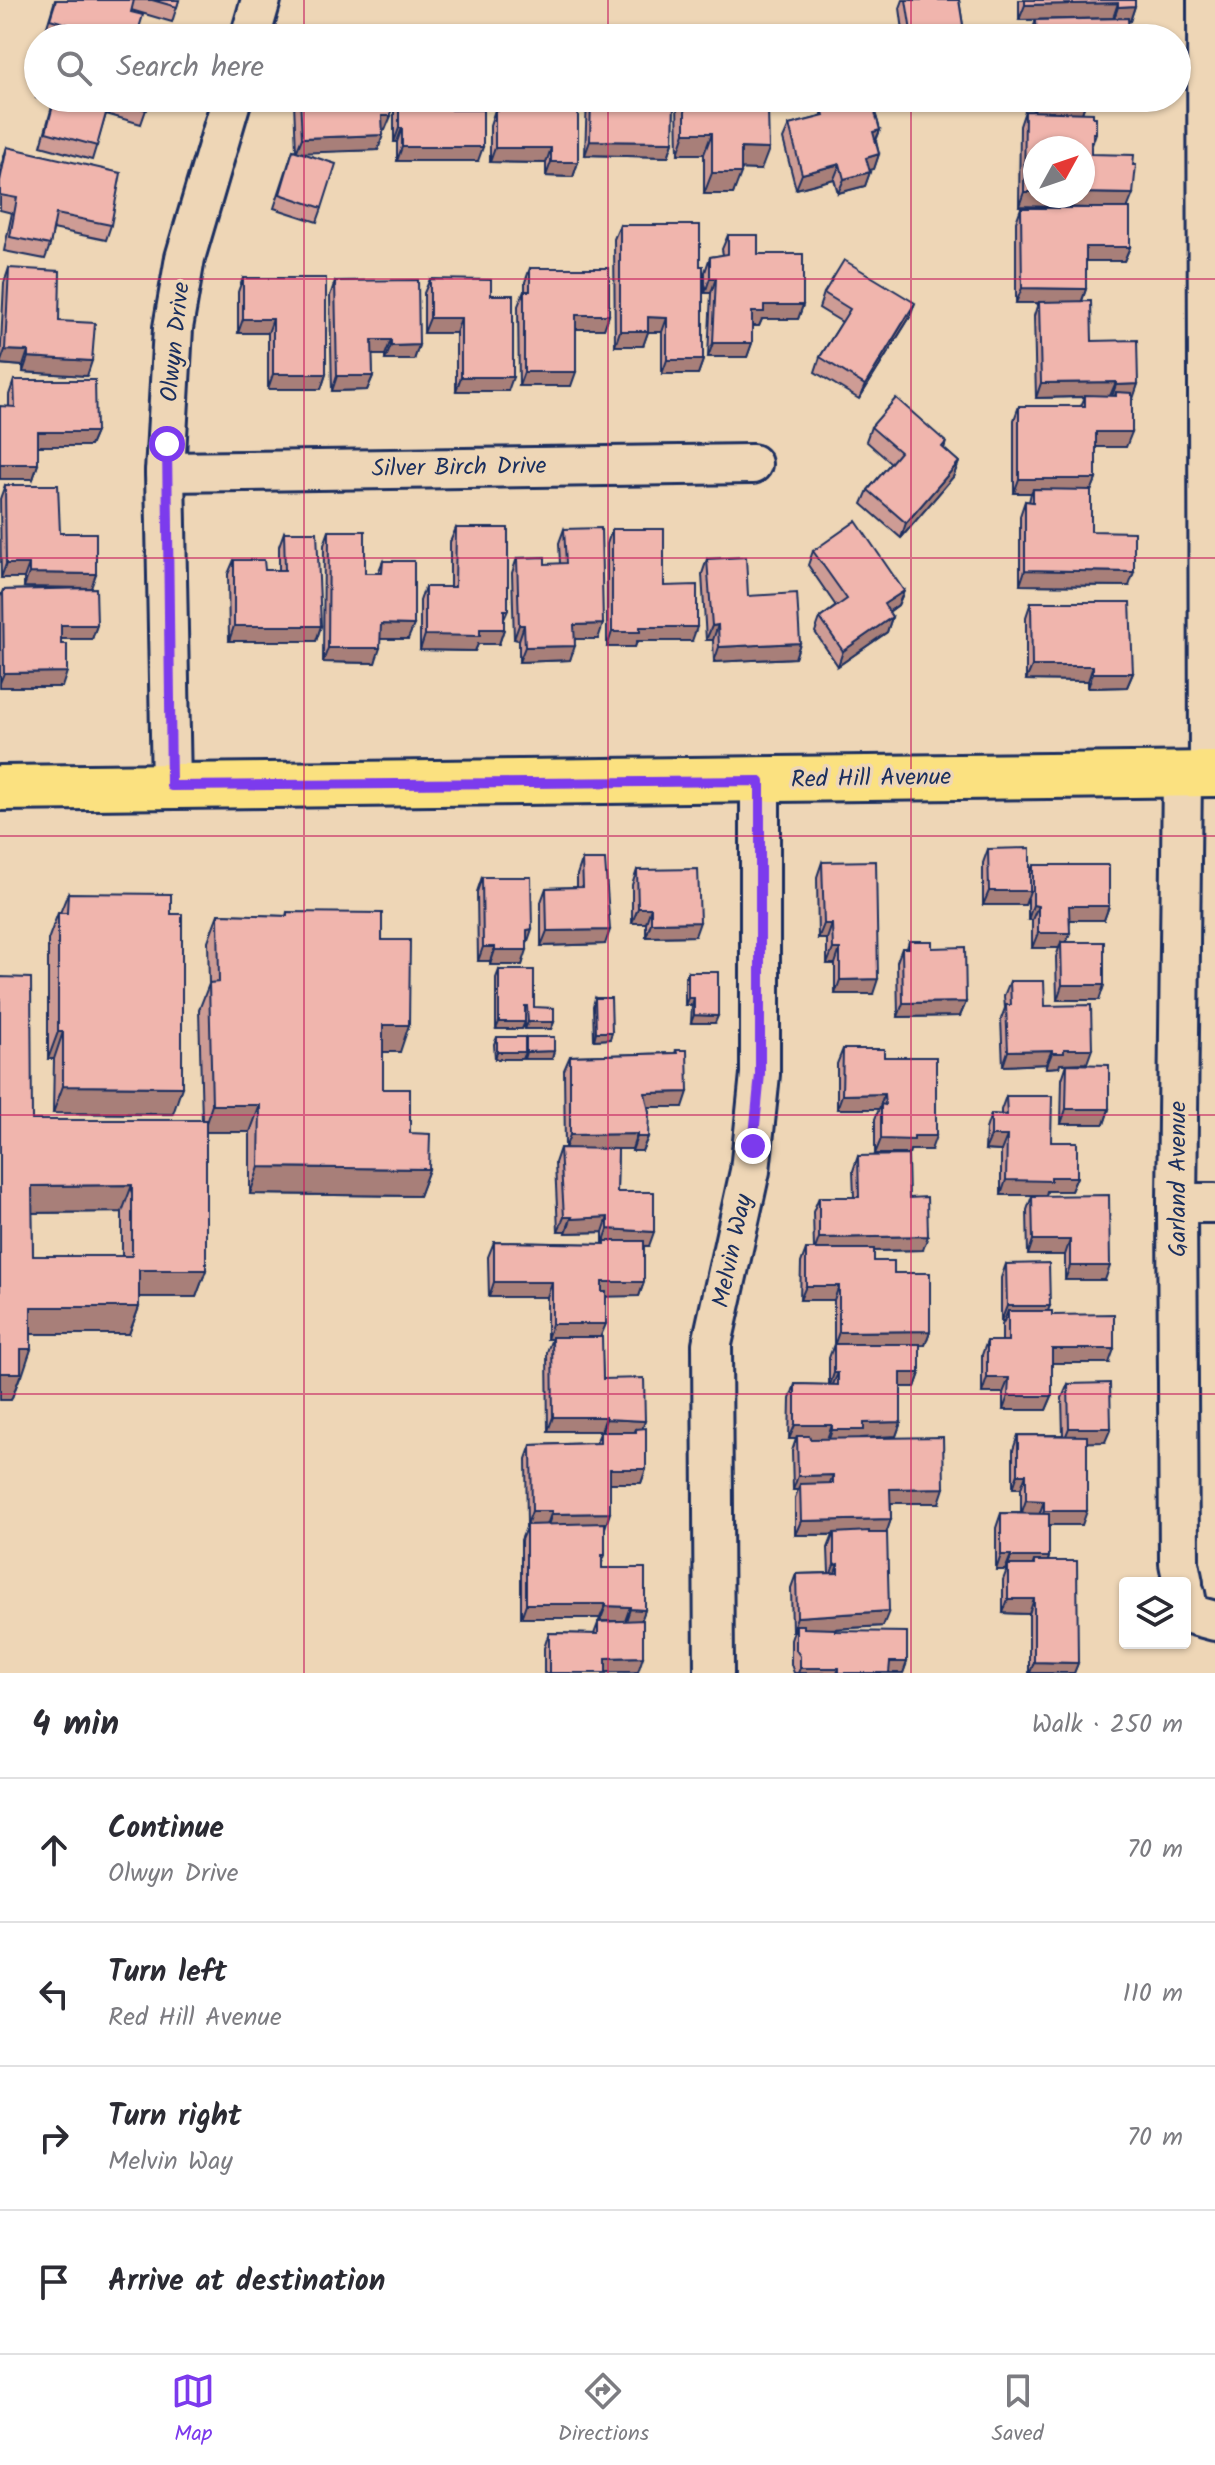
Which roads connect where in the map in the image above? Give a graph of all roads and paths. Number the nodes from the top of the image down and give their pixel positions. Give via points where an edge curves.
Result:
1 (261, 0) edge
2 (1207, 0) edge
3 (254, 24) edge
4 (228, 112) edge
5 (752, 464) dead end
6 (165, 472) junction
7 (1202, 775) edge
8 (760, 781) junction
9 (171, 786) junction
10 (0, 788) edge
11 (1177, 1203) junction
12 (1215, 1203) edge
13 (1193, 1603) edge
14 (714, 1673) edge

1 - 3 street
2 - 7 street, Garland Avenue
4 - 6 street, Olwyn Drive via 185,258 173,328
5 - 6 street, Silver Birch Drive
6 - 9 street, Olwyn Drive
7 - 8 main road, Red Hill Avenue
7 - 11 street, Garland Avenue
8 - 9 main road, Red Hill Avenue
8 - 14 street, Melvin Way via 760,1074 750,1171 712,1344
9 - 10 main road, Red Hill Avenue
11 - 12 street
11 - 13 street, Garland Avenue via 1179,1563

